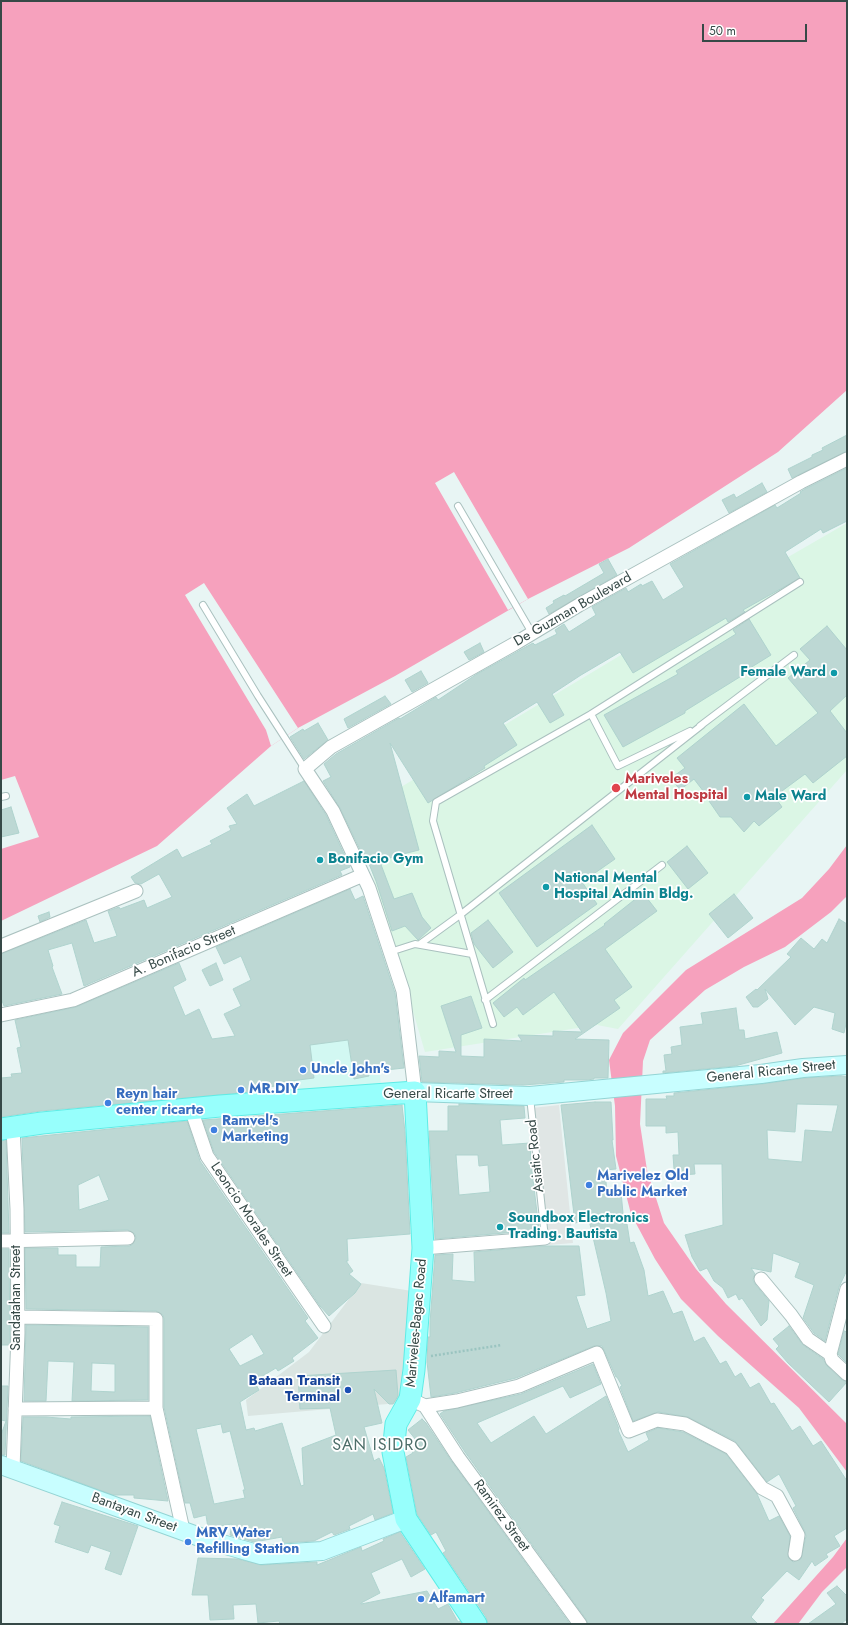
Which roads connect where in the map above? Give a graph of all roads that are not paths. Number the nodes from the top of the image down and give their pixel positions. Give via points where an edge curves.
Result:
1 (847, 459) edge
2 (458, 506) dead end
3 (800, 582) dead end
4 (203, 605) dead end
5 (532, 633) junction
6 (794, 655) dead end
7 (592, 714) junction
8 (702, 725) junction
9 (306, 769) junction
10 (662, 866) dead end
11 (363, 875) junction
12 (136, 891) dead end
13 (460, 915) junction
14 (420, 944) junction
15 (1, 946) edge
16 (390, 952) junction
17 (472, 954) junction
18 (486, 1000) junction
19 (1, 1015) edge
20 (493, 1024) dead end
21 (847, 1065) edge
22 (415, 1092) junction
23 (530, 1096) junction
24 (191, 1109) junction
25 (7, 1128) edge
26 (128, 1238) dead end
27 (545, 1238) joint
28 (1, 1240) edge
29 (17, 1240) junction
30 (423, 1248) junction
31 (761, 1278) dead end
32 (847, 1288) edge
33 (18, 1317) junction
34 (324, 1326) dead end
35 (830, 1354) junction
36 (847, 1374) edge
37 (418, 1402) junction
38 (156, 1408) junction
39 (15, 1409) junction
40 (7, 1467) edge
41 (406, 1519) junction
42 (183, 1530) junction
43 (794, 1554) dead end
44 (476, 1624) edge
45 (580, 1624) edge

1 - 5 street, De Guzman Boulevard via 801,482
2 - 5 lane
3 - 7 lane
4 - 9 lane
5 - 9 street, De Guzman Boulevard via 330,747
6 - 8 lane
7 - 8 lane via 618,766
7 - 13 lane via 436,802 433,822
8 - 13 lane
9 - 11 street via 334,811
10 - 18 lane
11 - 16 street
11 - 19 street, A. Bonifacio Street via 73,1000
12 - 15 street
13 - 14 lane
13 - 17 lane
14 - 16 lane
14 - 17 lane
16 - 22 street via 403,991
17 - 18 lane
18 - 20 lane
21 - 23 main road, General Ricarte Street
22 - 23 main road, General Ricarte Street
22 - 24 main road, General Ricarte Street
22 - 30 main road, Mariveles-Bagac Road
23 - 27 lane, Asiatic Road
24 - 25 main road, General Ricarte Street
24 - 34 street, Leoncio Morales Street via 207,1156
25 - 29 street, Sandatahan Street via 17,1209
26 - 29 street
27 - 30 street, Asiatic Road
28 - 29 street
29 - 33 street, Sandatahan Street
30 - 37 main road, Mariveles-Bagac Road via 415,1359
31 - 35 street via 808,1339
32 - 35 street
33 - 38 street via 156,1319
33 - 39 street, Sandatahan Street
35 - 36 street via 832,1360
37 - 41 main road, Mariveles-Bagac Road via 396,1424 393,1452
37 - 43 street via 457,1401 519,1386 597,1353 629,1431 657,1420 685,1424 731,1448 762,1488 777,1496 798,1535
37 - 45 street, Ramirez Street
38 - 39 street
38 - 42 street
39 - 40 street, Sandatahan Street
40 - 42 main road, Bantayan Street
41 - 42 main road, Bantayan Street via 322,1551 261,1555
41 - 44 main road, Mariveles-Bagac Road

